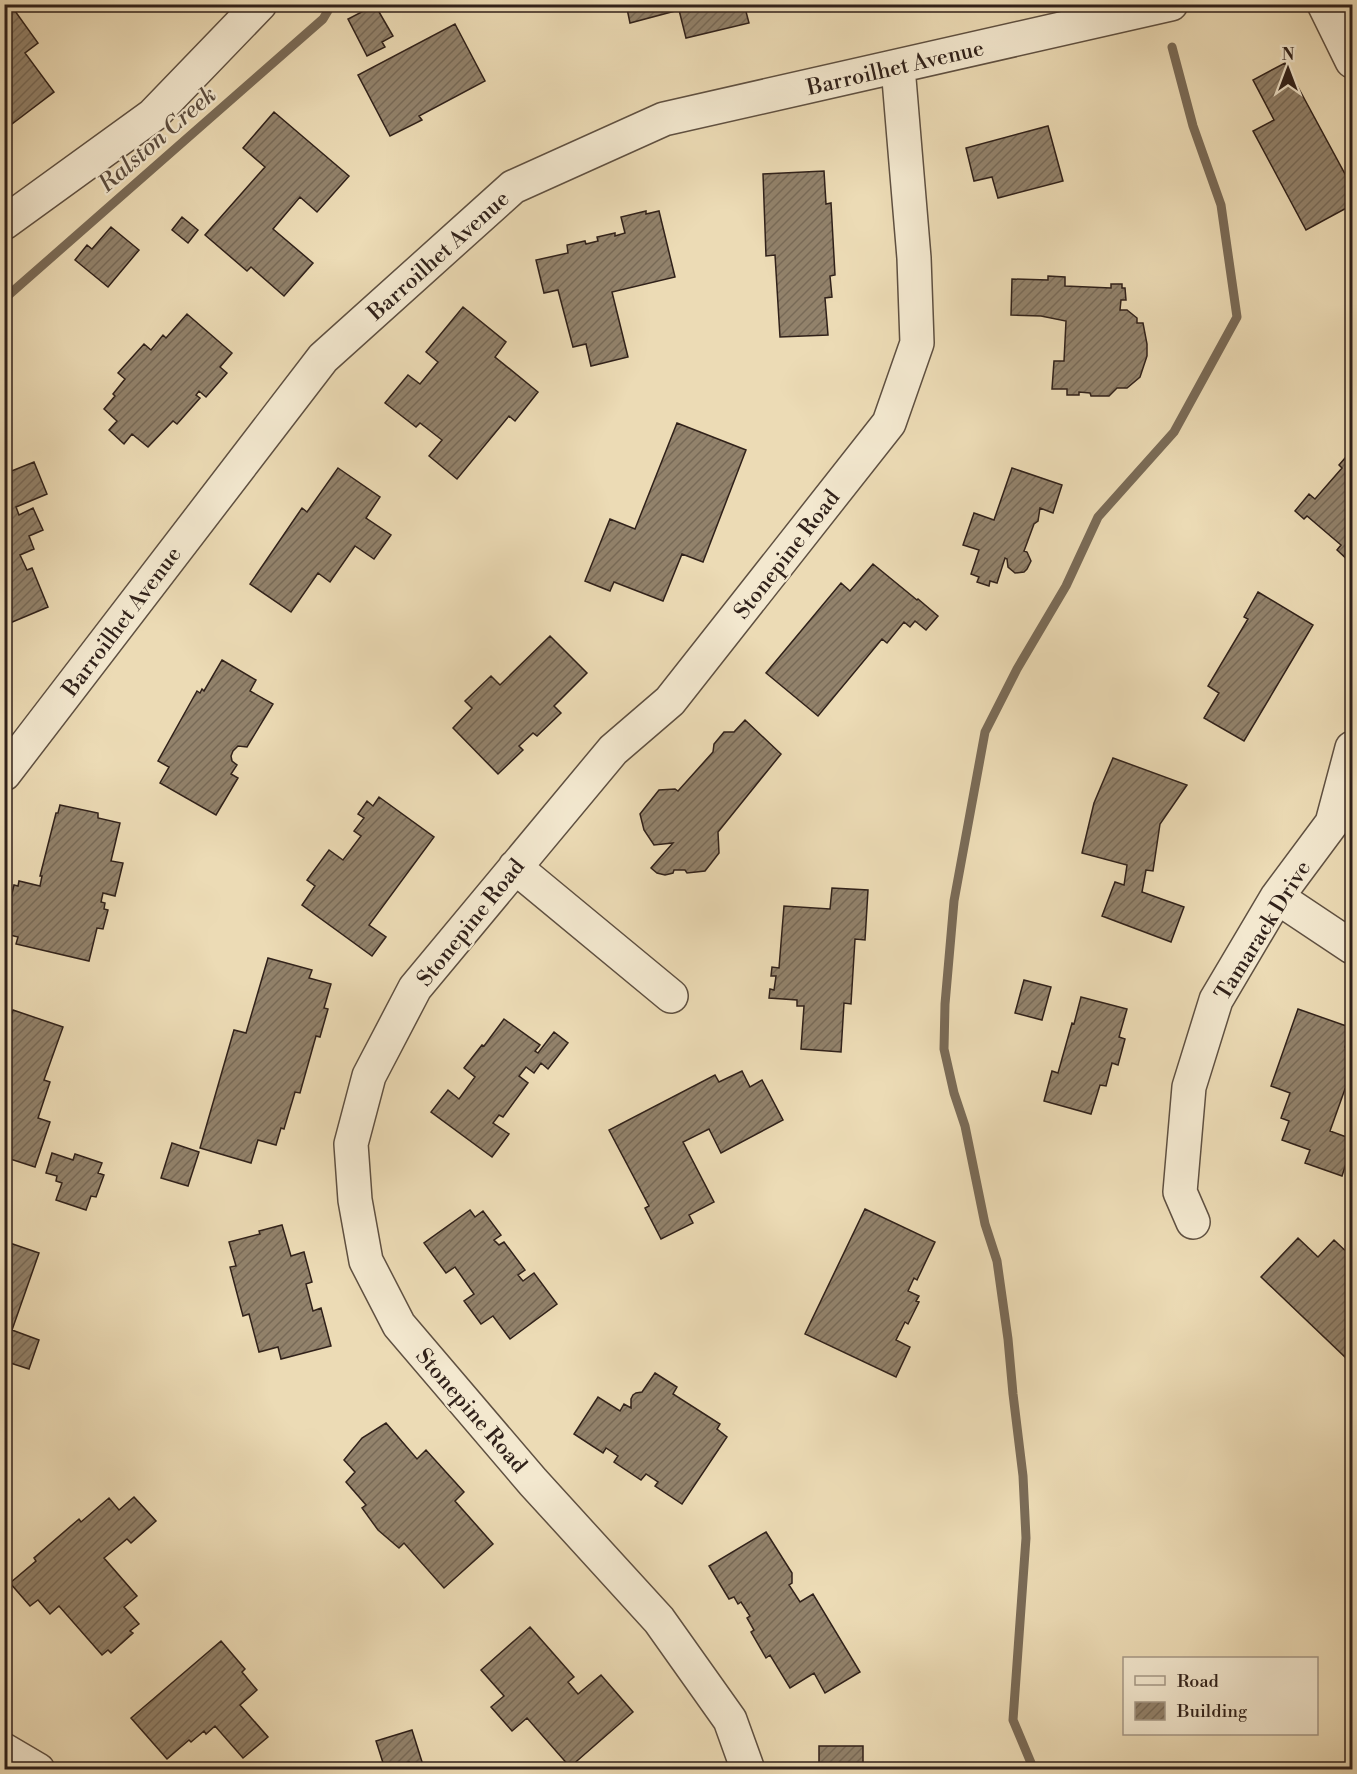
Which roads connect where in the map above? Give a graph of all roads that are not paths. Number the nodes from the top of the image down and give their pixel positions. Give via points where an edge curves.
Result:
1 (260, 4) edge
2 (1171, 4) edge
3 (1324, 4) edge
4 (1353, 61) edge
5 (898, 67) junction
6 (4, 223) edge
7 (1353, 748) edge
8 (4, 774) edge
9 (515, 867) junction
10 (1277, 897) junction
11 (1353, 947) edge
12 (671, 996) dead end
13 (1193, 1222) dead end
14 (4, 1750) edge
15 (38, 1770) edge
16 (748, 1770) edge

1 - 6 street via 153,115
2 - 5 street, Barroilhet Avenue
3 - 4 street
5 - 8 street, Barroilhet Avenue via 664,119 513,187 323,358
5 - 9 street, Stonepine Road via 917,343 889,423 670,701 613,750
7 - 10 street, Tamarack Drive via 1332,823
9 - 12 street
9 - 16 street, Stonepine Road via 415,988 369,1076 351,1144 366,1261 399,1325 533,1482 659,1620 730,1720
10 - 11 street
10 - 13 street, Tamarack Drive via 1216,1000 1189,1087 1180,1192
14 - 15 street

